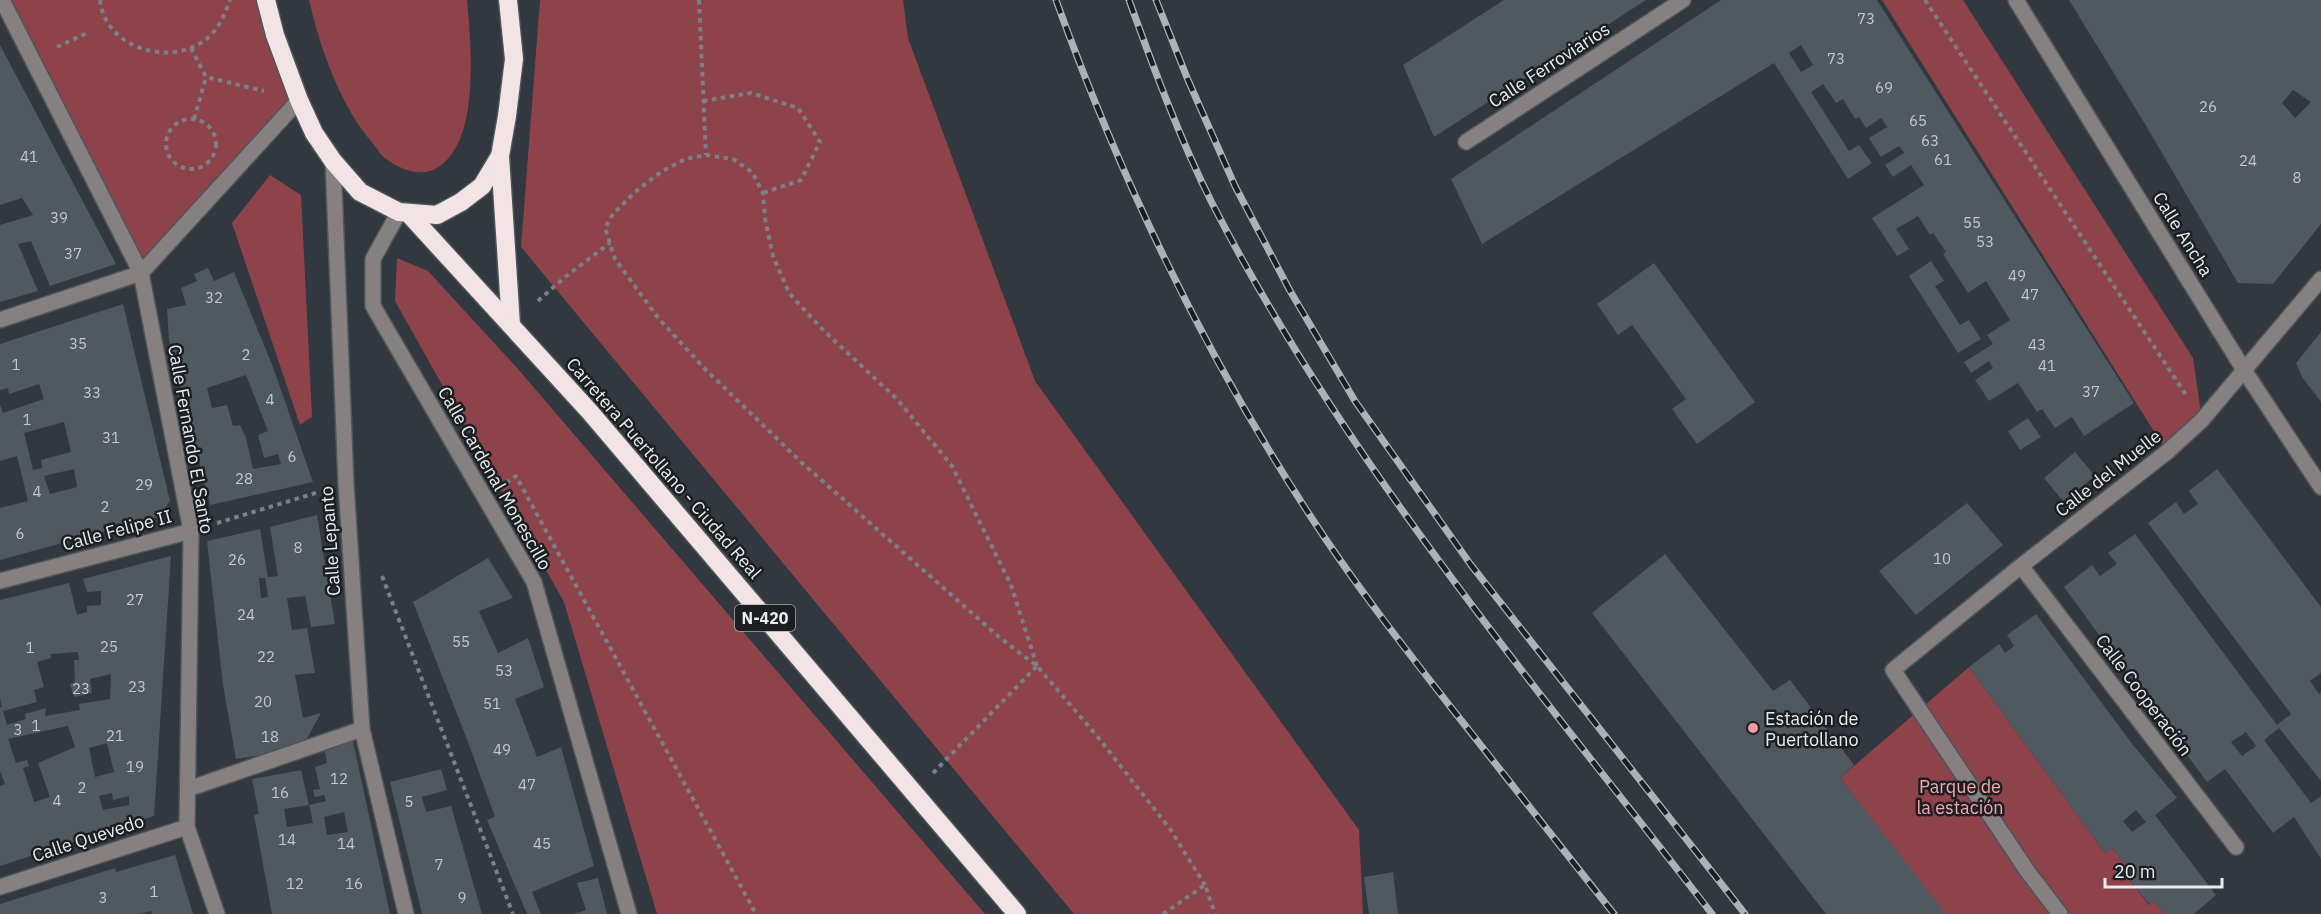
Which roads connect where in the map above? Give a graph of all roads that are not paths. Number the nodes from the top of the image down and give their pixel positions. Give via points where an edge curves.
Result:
1 (2, 0) edge
2 (266, 0) edge
3 (508, 0) edge
4 (1683, 0) edge
5 (2016, 0) edge
6 (299, 100) junction
7 (1466, 142) dead end
8 (500, 156) junction
9 (333, 161) junction
10 (404, 212) junction
11 (141, 273) junction
12 (2321, 279) edge
13 (0, 320) edge
14 (511, 325) junction
15 (2244, 370) junction
16 (2321, 487) edge
17 (191, 531) junction
18 (2021, 566) junction
19 (0, 581) edge
20 (362, 729) junction
21 (188, 789) junction
22 (187, 827) junction
23 (2236, 847) dead end
24 (0, 887) edge
25 (216, 914) edge
26 (406, 914) edge
27 (629, 914) edge
28 (1017, 914) edge
29 (2060, 914) edge

1 - 11 street, Calle Fernando El Santo
2 - 6 highway
3 - 8 highway via 514,59
4 - 7 street, Calle Ferroviarios
5 - 15 street, Calle Ancha
6 - 9 highway
6 - 11 street
8 - 10 highway via 482,186 460,202 437,215
8 - 14 highway
9 - 10 highway via 360,192
9 - 20 street, Calle Lepanto via 345,484
10 - 14 highway, Carretera Puertollano - Ciudad Real / N-420
10 - 27 street, Calle Cardenal Monescillo via 373,259 373,306 534,582
11 - 13 street
11 - 17 street, Calle Fernando El Santo
12 - 15 street, Calle del Muelle
14 - 28 highway, Carretera Puertollano - Ciudad Real / N-420 via 590,412
15 - 16 street, Calle Ancha
15 - 18 street, Calle del Muelle via 2202,420 2167,452
17 - 19 street, Calle Felipe II
17 - 21 street, Calle Fernando El Santo
18 - 23 street, Calle Cooperación
18 - 29 street, Calle del Muelle via 1893,670
20 - 21 street
20 - 26 street, Calle Lepanto
21 - 22 street, Calle Fernando El Santo
22 - 24 street, Calle Quevedo
22 - 25 street, Calle Fernando El Santo

